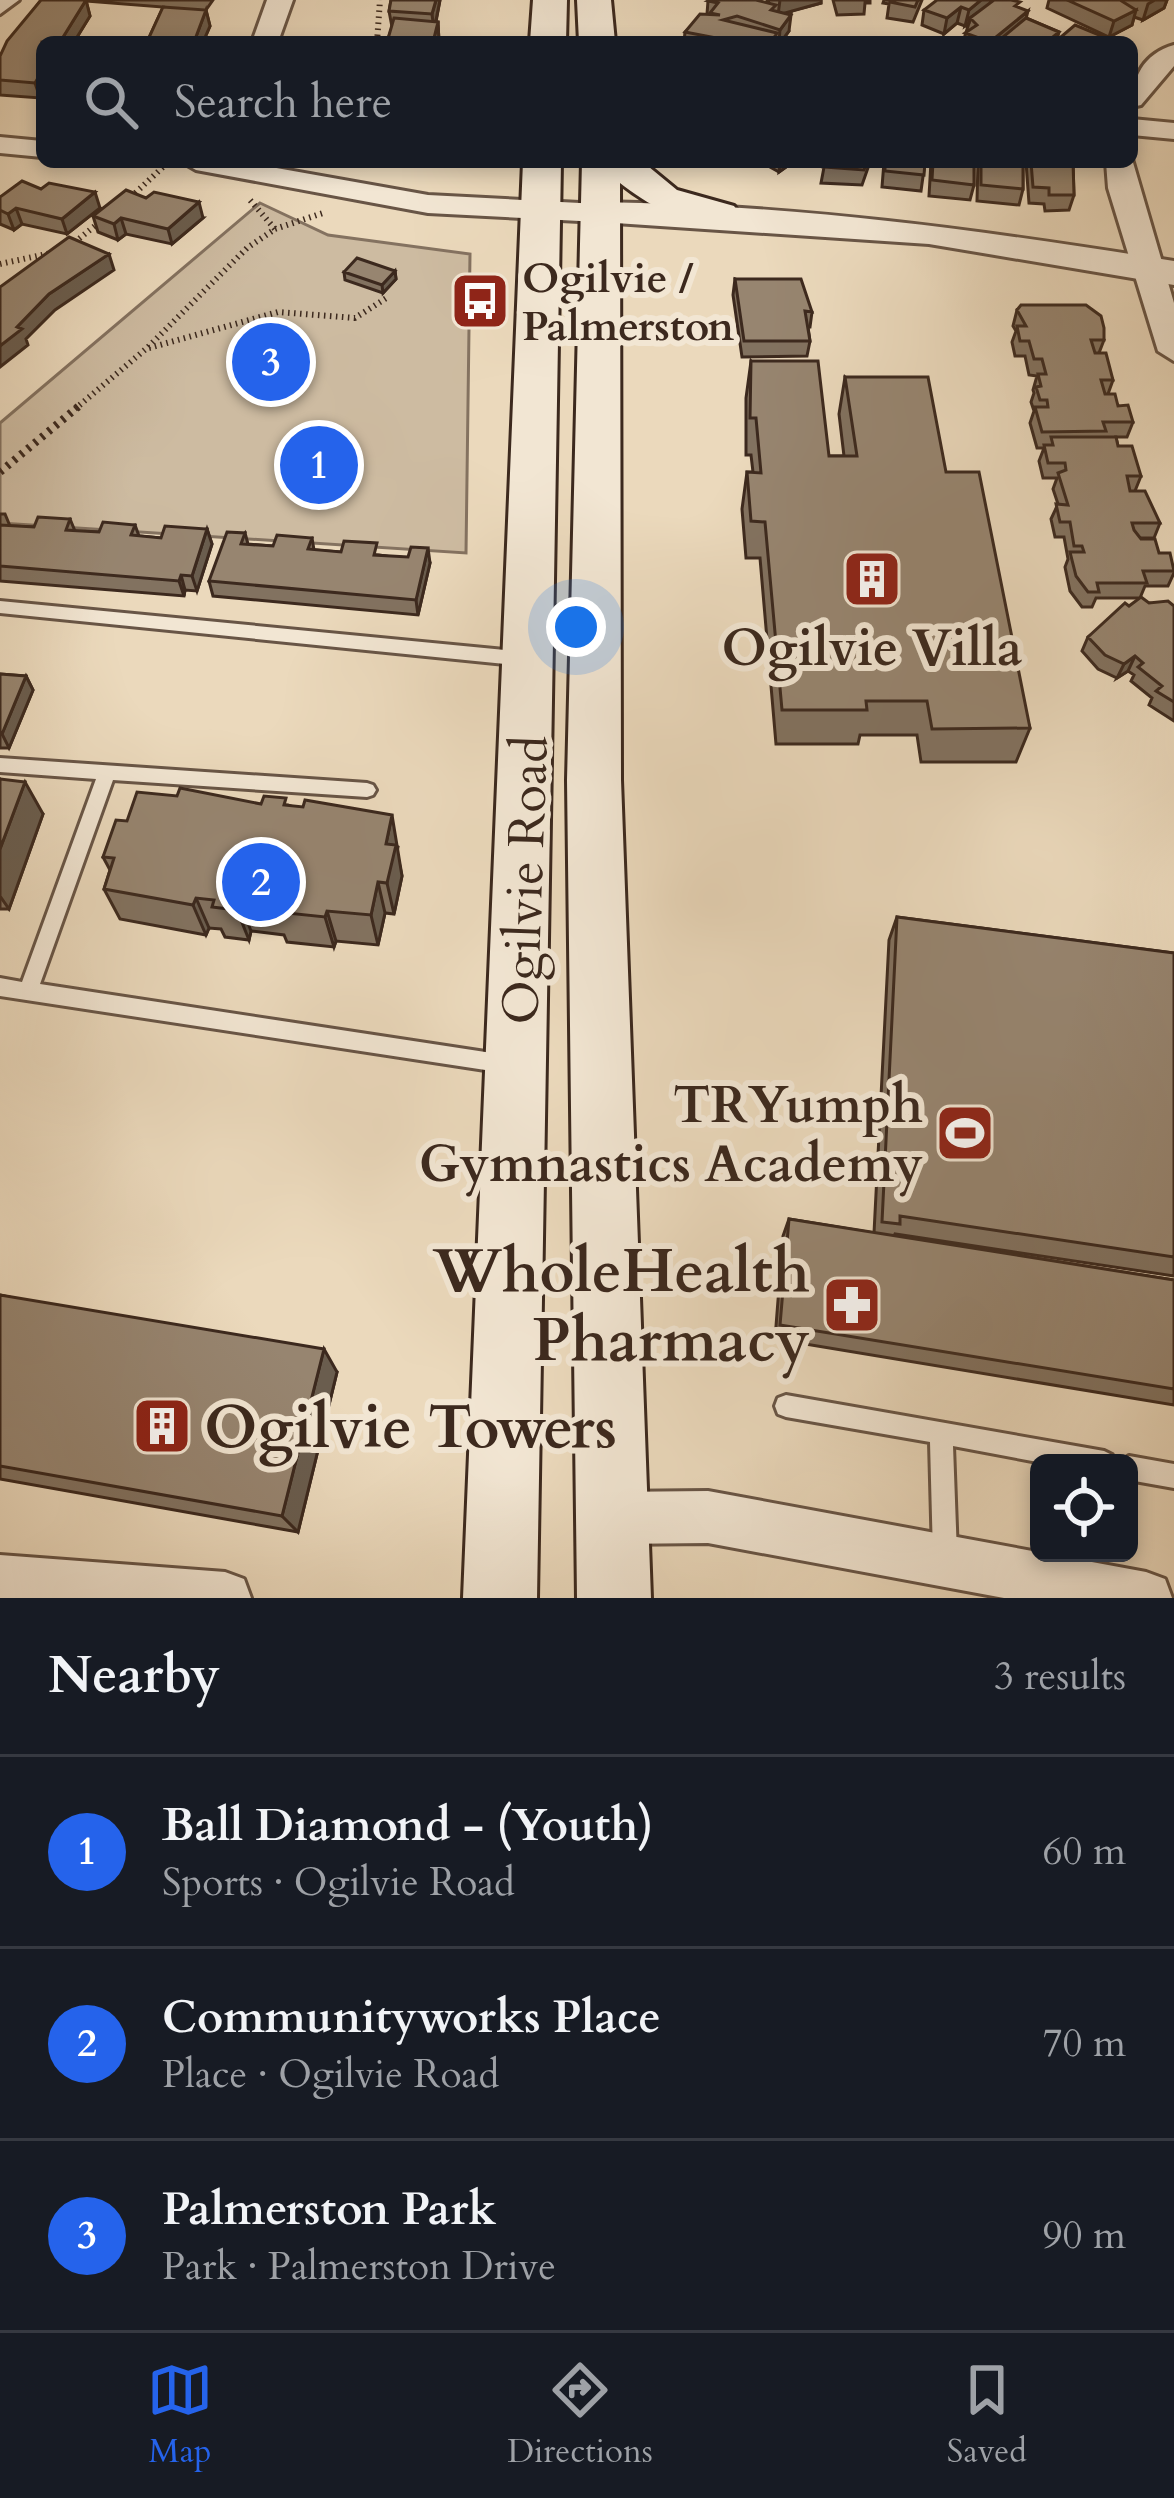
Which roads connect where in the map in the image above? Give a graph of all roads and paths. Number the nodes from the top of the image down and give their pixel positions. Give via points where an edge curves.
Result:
1 (280, 0) edge
2 (380, 0) edge
3 (550, 0) edge
4 (594, 0) edge
5 (268, 36) edge
6 (377, 36) edge
7 (548, 36) edge
8 (597, 36) edge
9 (1174, 52) edge
10 (1138, 91) edge
11 (1138, 127) edge
12 (1174, 130) edge
13 (36, 149) edge
14 (4, 151) edge
15 (160, 168) edge
16 (237, 168) edge
17 (542, 168) edge
18 (602, 168) edge
19 (627, 168) edge
20 (1120, 168) edge
21 (249, 170) junction
22 (333, 202) junction
23 (720, 215) junction
24 (539, 224) junction
25 (600, 225) junction
26 (275, 229) junction
27 (1097, 263) junction
28 (0, 264) edge
29 (1162, 272) edge
30 (388, 297) edge
31 (147, 348) junction
32 (1174, 352) edge
33 (0, 472) edge
34 (0, 608) edge
35 (530, 660) junction
36 (0, 765) edge
37 (107, 772) junction
38 (367, 790) dead end
39 (0, 987) edge
40 (28, 991) junction
41 (519, 1066) junction
42 (786, 1406) dead end
43 (941, 1432) junction
44 (1057, 1454) edge
45 (1138, 1470) edge
46 (1174, 1476) edge
47 (614, 1518) junction
48 (969, 1577) edge
49 (0, 1581) edge
50 (225, 1598) edge
51 (500, 1598) edge
52 (614, 1598) edge
53 (1146, 1598) edge

1 - 5 street
2 - 6 path
3 - 7 main road
4 - 8 main road
9 - 10 street
11 - 12 street
13 - 14 street
15 - 28 path via 69,247
16 - 21 street
17 - 24 main road, Ogilvie Road
18 - 25 main road, Ogilvie Road
19 - 23 main road via 663,197
20 - 29 street
21 - 22 street
21 - 26 path via 237,193
22 - 24 street via 403,221
22 - 26 path
23 - 25 street
23 - 27 street via 929,233
24 - 25 street
24 - 35 main road, Ogilvie Road
25 - 27 street via 650,236 924,257
25 - 47 main road, Ogilvie Road via 594,780
26 - 31 path
27 - 29 street
29 - 32 street
30 - 31 path via 356,318 278,313
31 - 33 path
34 - 35 lane
35 - 41 main road, Ogilvie Road
36 - 37 lane
37 - 38 lane
37 - 40 lane
39 - 40 lane
40 - 41 lane
41 - 51 main road, Ogilvie Road
42 - 43 lane
43 - 44 lane
43 - 48 lane
45 - 46 lane
47 - 48 street via 708,1517
47 - 52 main road, Ogilvie Road
48 - 53 street
49 - 50 street

